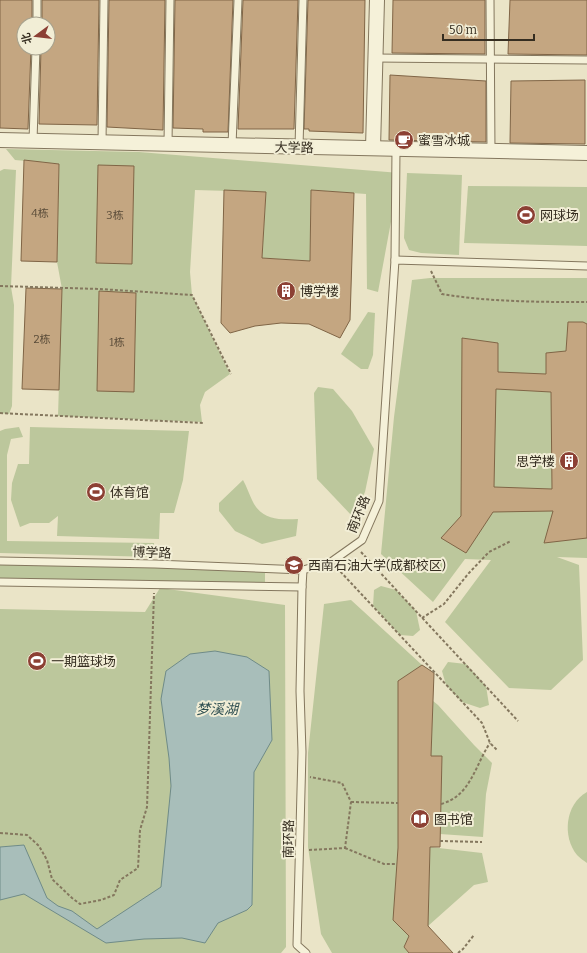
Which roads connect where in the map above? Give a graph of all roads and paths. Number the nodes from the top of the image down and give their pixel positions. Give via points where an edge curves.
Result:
1 (37, 0) edge
2 (104, 0) edge
3 (170, 0) edge
4 (238, 0) edge
5 (303, 0) edge
6 (377, 0) edge
7 (490, 0) edge
8 (36, 16) edge
9 (36, 56) edge
10 (375, 58) junction
11 (491, 60) junction
12 (587, 60) edge
13 (0, 140) edge
14 (33, 141) junction
15 (102, 142) junction
16 (168, 144) junction
17 (232, 145) junction
18 (299, 147) junction
19 (373, 148) junction
20 (396, 149) junction
21 (491, 151) junction
22 (587, 153) edge
23 (395, 260) junction
24 (427, 261) junction
25 (587, 266) edge
26 (0, 286) edge
27 (587, 302) edge
28 (231, 374) dead end
29 (0, 413) edge
30 (203, 422) dead end
31 (512, 541) dead end
32 (354, 546) junction
33 (0, 561) edge
34 (331, 562) junction
35 (303, 570) junction
36 (0, 582) edge
37 (154, 584) junction
38 (302, 587) junction
39 (422, 618) junction
40 (518, 721) dead end
41 (490, 743) junction
42 (497, 750) dead end
43 (301, 775) junction
44 (352, 802) junction
45 (398, 803) dead end
46 (441, 804) dead end
47 (0, 832) edge
48 (440, 841) dead end
49 (482, 842) dead end
50 (344, 848) junction
51 (299, 851) junction
52 (397, 864) dead end
53 (474, 935) dead end
54 (306, 953) edge
55 (458, 953) edge

1 - 8 lane
2 - 15 lane
3 - 16 lane
4 - 17 lane
5 - 18 lane
6 - 10 street
7 - 11 lane
9 - 14 lane
10 - 11 lane
10 - 19 street
11 - 12 lane
11 - 21 lane
13 - 14 street, 大学路
14 - 15 street, 大学路
15 - 16 street, 大学路
16 - 17 street, 大学路
17 - 18 street, 大学路
18 - 19 street, 大学路
19 - 20 street, 大学路
20 - 21 street, 大学路
20 - 23 lane, 南环路
21 - 22 street, 大学路
23 - 24 lane
23 - 32 lane, 南环路 via 379,501 362,540
24 - 25 lane
24 - 27 path via 442,294 478,299
26 - 28 path via 192,295
29 - 30 path
31 - 39 path via 489,552 444,604
32 - 34 lane, 南环路
32 - 39 path
33 - 35 lane, 博学路
34 - 35 lane, 南环路
34 - 41 path via 482,723
35 - 38 lane, 南环路
36 - 37 lane
37 - 38 lane
37 - 47 path via 147,807 140,830 138,868 120,880 114,895 80,904 52,879 47,860 39,846 27,835
38 - 43 lane, 南环路
39 - 40 path
41 - 42 path
41 - 46 path via 466,788
43 - 44 path via 342,783
43 - 51 lane, 南环路
44 - 45 path
44 - 50 path
48 - 49 path
50 - 51 path
50 - 52 path via 384,864
51 - 54 lane, 南环路 via 297,945
53 - 55 path

